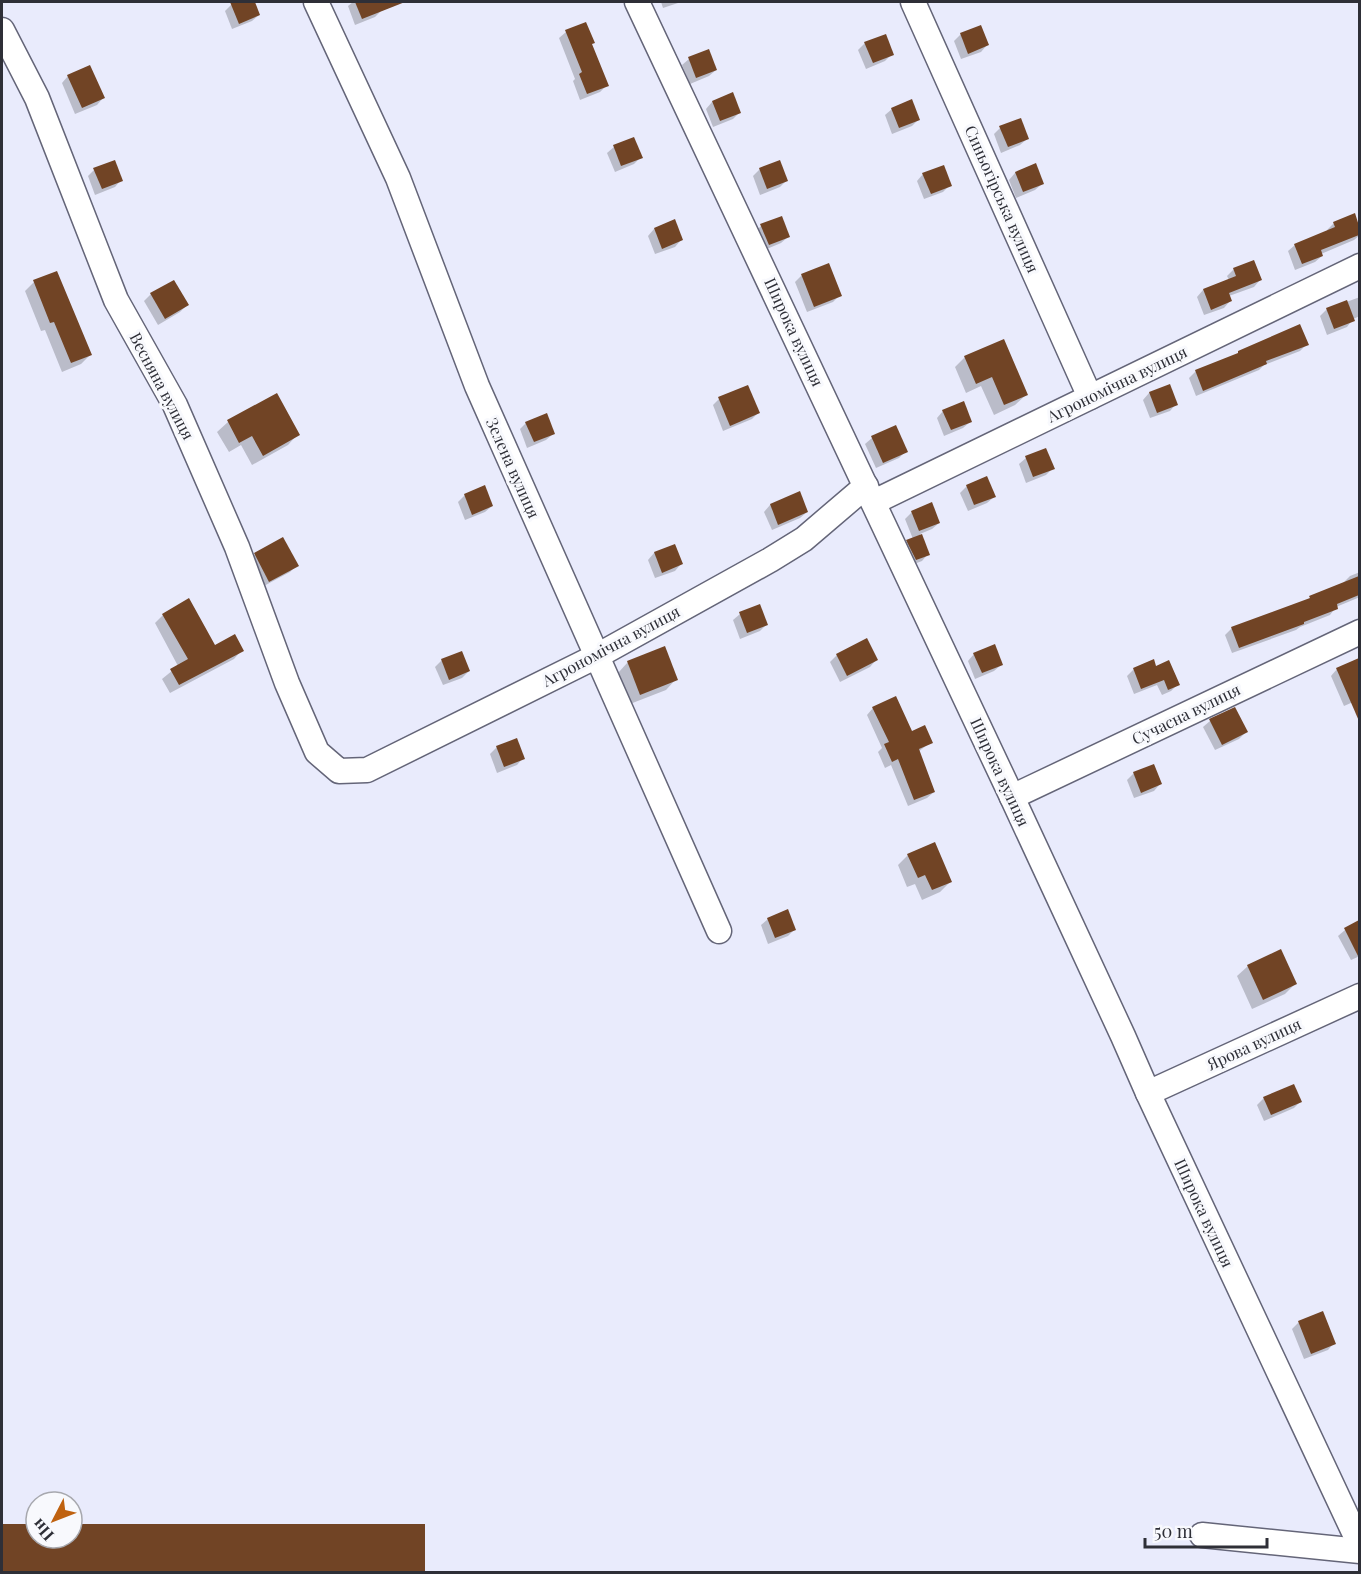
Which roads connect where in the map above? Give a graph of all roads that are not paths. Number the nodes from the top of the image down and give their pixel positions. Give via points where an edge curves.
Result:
1 (316, 2) edge
2 (637, 2) edge
3 (913, 2) edge
4 (2, 30) edge
5 (1359, 266) edge
6 (1090, 397) junction
7 (870, 494) junction
8 (1359, 632) edge
9 (597, 656) junction
10 (339, 771) joint
11 (1012, 797) junction
12 (719, 931) dead end
13 (1359, 996) edge
14 (1148, 1093) junction
15 (1202, 1535) dead end
16 (1359, 1545) edge
17 (1359, 1551) edge

1 - 9 street, Зелена вулиця via 398,178 477,386
2 - 7 street, Широка вулиця
3 - 6 street, Синьогірська вулиця
4 - 10 street, Весняна вулиця via 37,98 116,300 180,416 237,547 317,752
5 - 6 street, Агрономічна вулиця
6 - 7 street, Агрономічна вулиця
7 - 9 street, Агрономічна вулиця via 770,560
7 - 11 street, Широка вулиця
8 - 11 street, Сучасна вулиця
9 - 10 street, Агрономічна вулиця via 367,770
9 - 12 street, Зелена вулиця
11 - 14 street, Широка вулиця
13 - 14 street, Ярова вулиця
14 - 16 street, Широка вулиця
15 - 17 street

